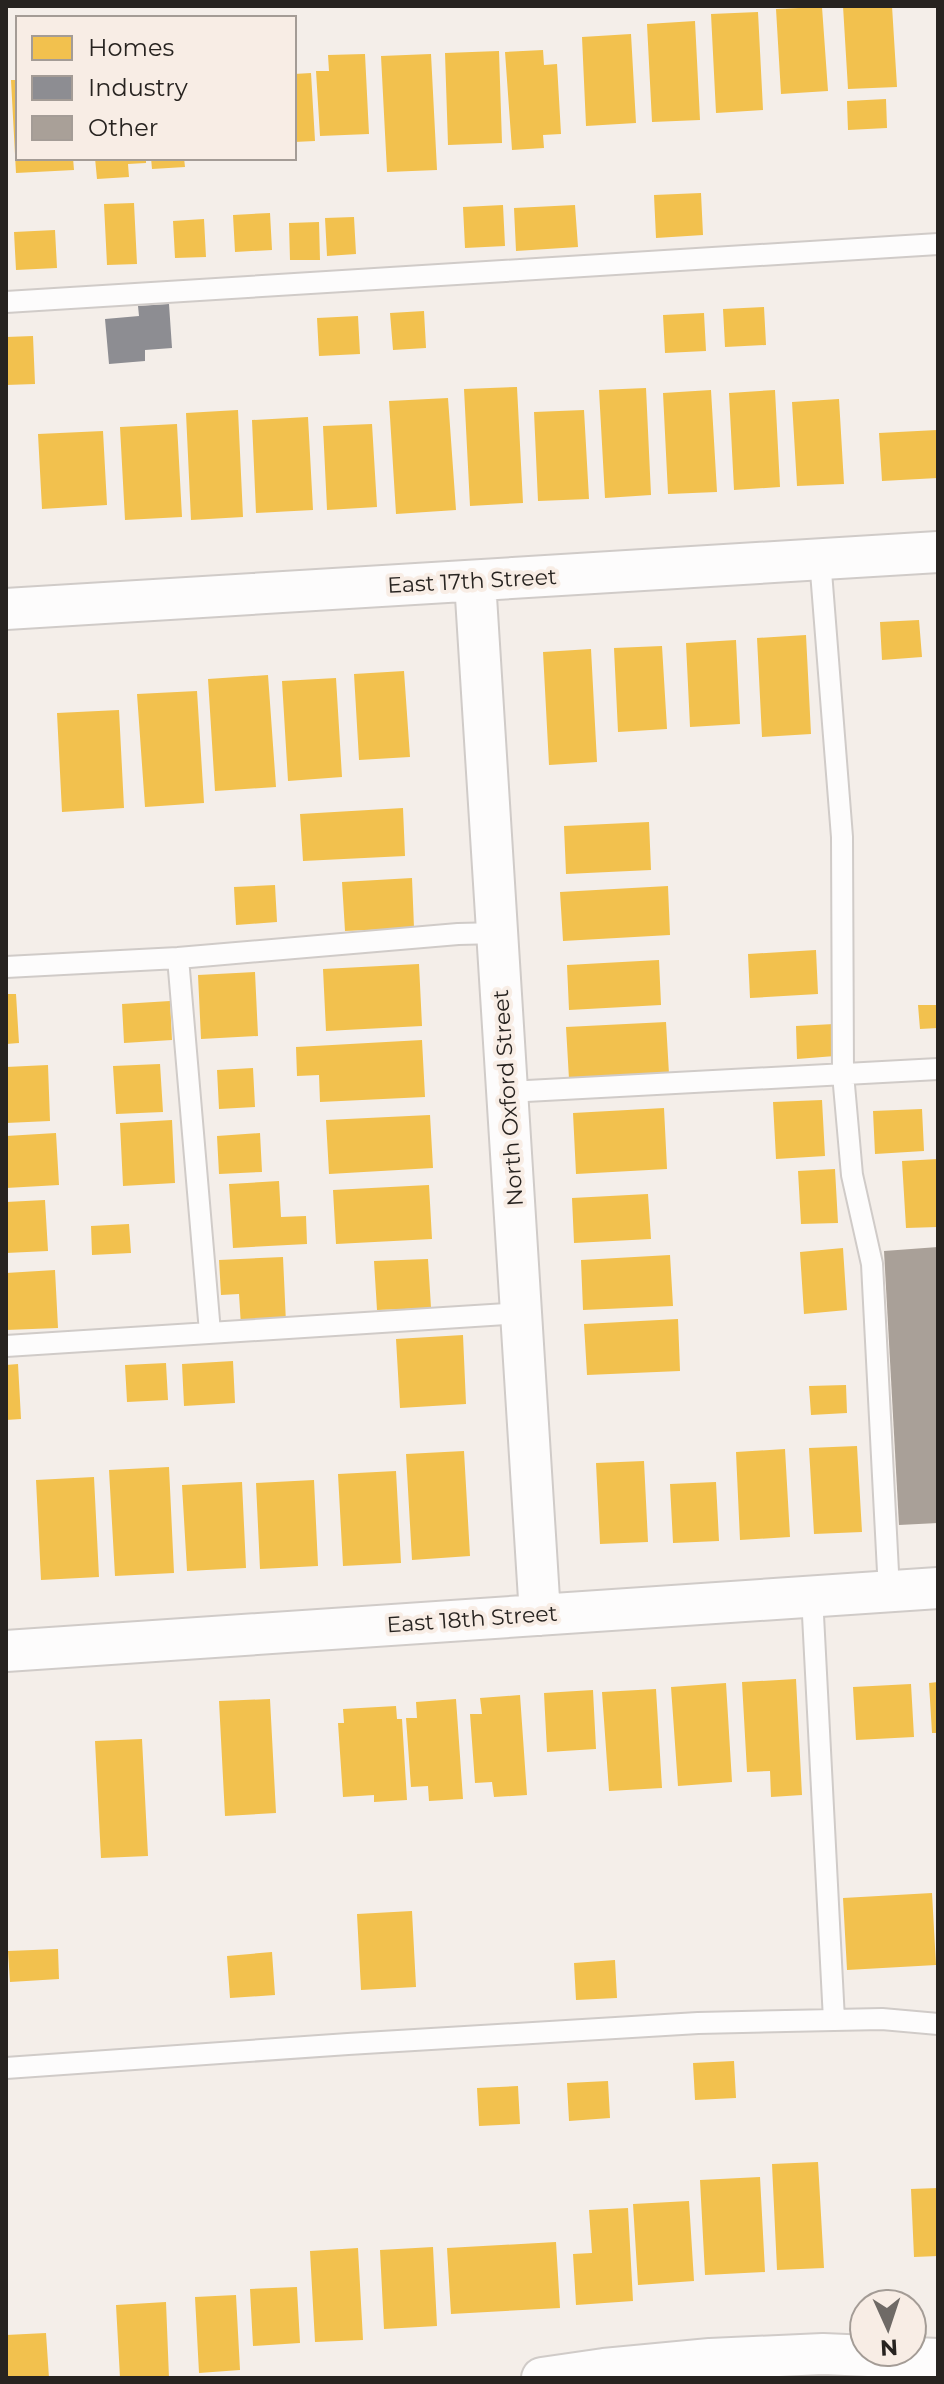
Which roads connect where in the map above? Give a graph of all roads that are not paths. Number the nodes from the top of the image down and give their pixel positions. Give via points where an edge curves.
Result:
1 (938, 244) edge
2 (6, 302) edge
3 (938, 552) edge
4 (820, 559) junction
5 (475, 581) junction
6 (6, 609) edge
7 (498, 933) junction
8 (178, 958) junction
9 (6, 967) edge
10 (938, 1069) edge
11 (843, 1074) junction
12 (507, 1092) junction
13 (522, 1313) junction
14 (210, 1332) junction
15 (6, 1346) edge
16 (938, 1588) edge
17 (889, 1591) junction
18 (812, 1596) junction
19 (540, 1615) junction
20 (6, 1651) edge
21 (834, 2020) junction
22 (937, 2022) edge
23 (6, 2068) edge
24 (938, 2359) edge
25 (542, 2378) edge

1 - 2 lane
3 - 4 street, East 17th Street
4 - 5 street, East 17th Street
4 - 11 lane via 842,837
5 - 6 street, East 17th Street
5 - 7 street, North Oxford Street
7 - 8 lane
7 - 12 street, North Oxford Street
8 - 9 lane
8 - 14 lane
10 - 11 lane
11 - 12 lane
11 - 17 lane via 852,1175 872,1264
12 - 13 street, North Oxford Street
13 - 14 lane
13 - 19 street, North Oxford Street
14 - 15 lane
16 - 17 street, East 18th Street
17 - 18 street, East 18th Street
18 - 19 street, East 18th Street
18 - 21 lane
19 - 20 street, East 18th Street
21 - 22 lane
21 - 23 lane via 698,2023
24 - 25 street via 795,2355 683,2361

